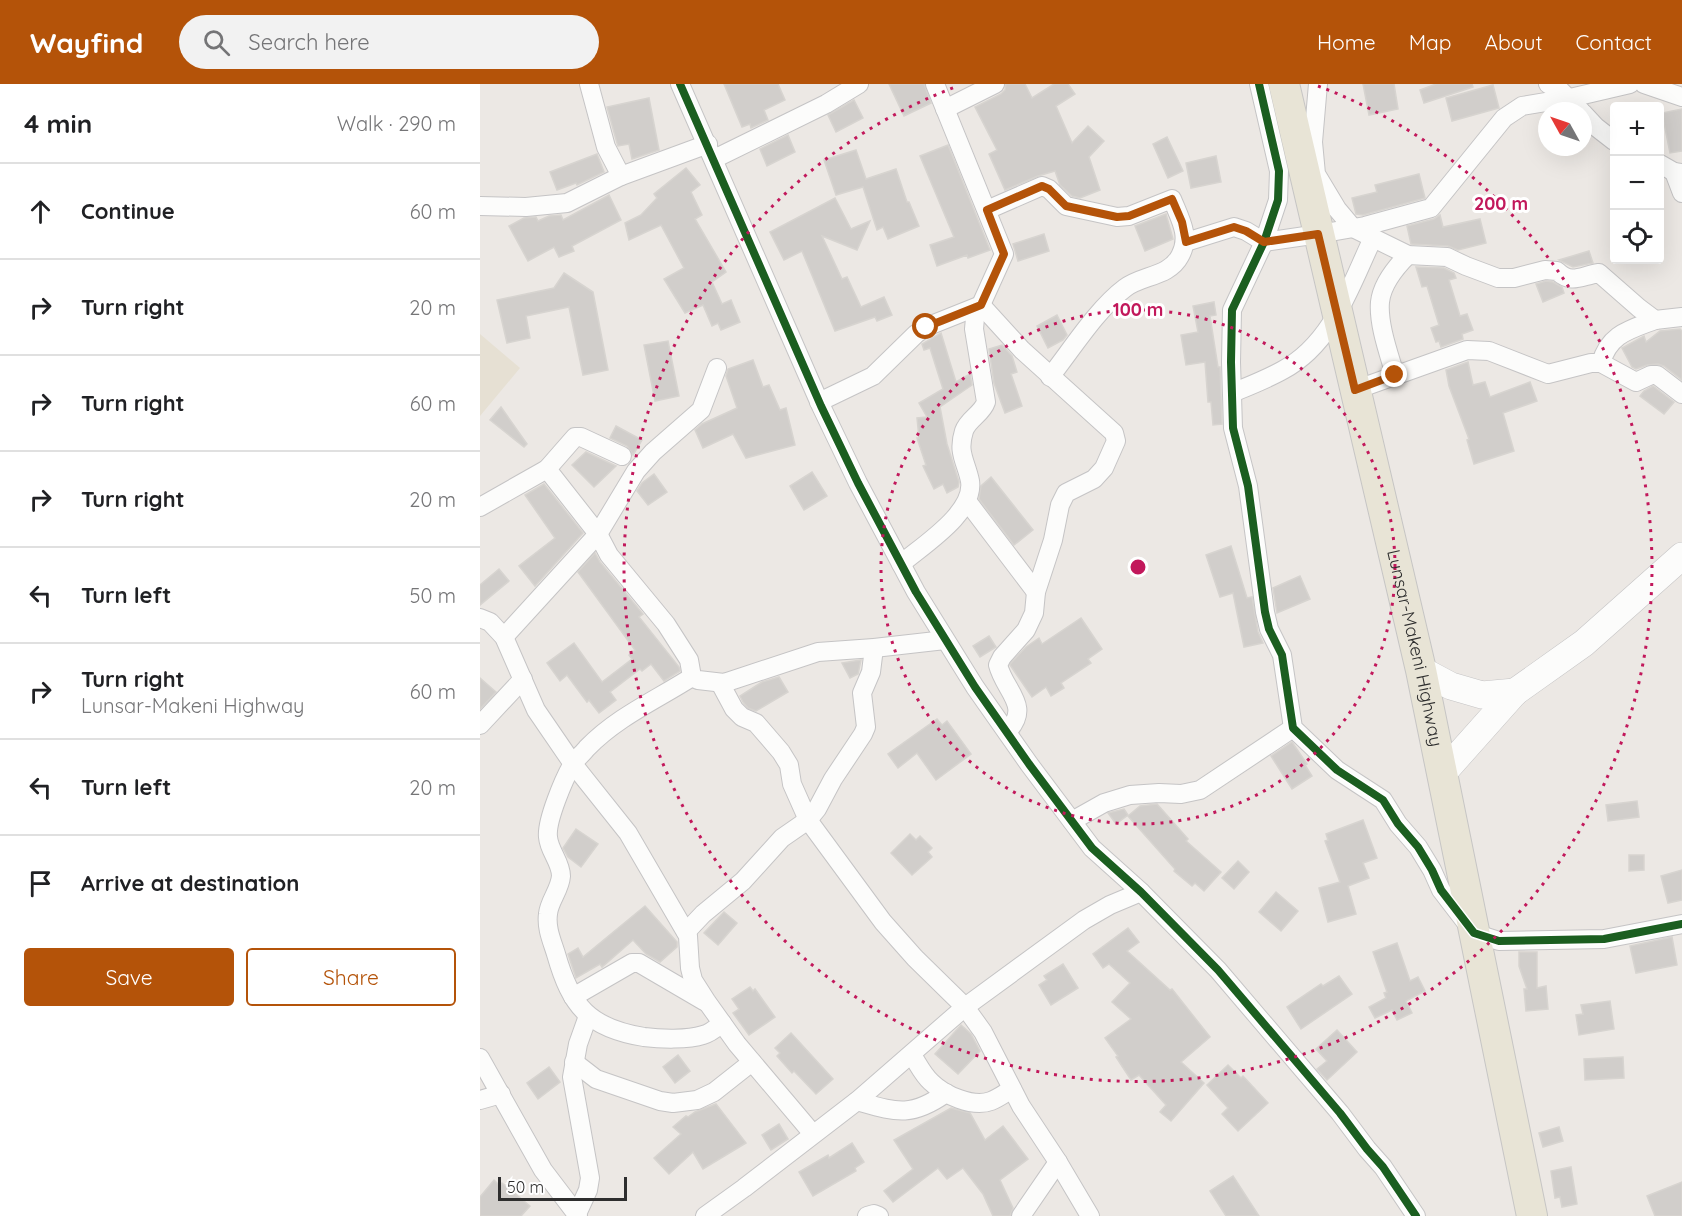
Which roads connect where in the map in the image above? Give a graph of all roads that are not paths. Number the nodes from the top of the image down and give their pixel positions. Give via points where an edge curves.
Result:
1 (589, 84) edge
2 (680, 84) edge
3 (859, 84) edge
4 (935, 84) edge
5 (995, 84) edge
6 (1259, 84) edge
7 (1284, 84) edge
8 (1318, 84) edge
9 (1548, 84) edge
10 (1630, 84) edge
11 (1644, 84) edge
12 (1682, 97) edge
13 (1571, 102) edge
14 (1589, 102) edge
15 (1538, 106) edge
16 (945, 109) junction
17 (1592, 123) edge
18 (1610, 138) edge
19 (711, 152) junction
20 (1672, 170) edge
21 (621, 176) junction
22 (1682, 193) edge
23 (480, 207) edge
24 (987, 210) junction
25 (1353, 228) junction
26 (1318, 234) junction
27 (1373, 238) junction
28 (1186, 242) junction
29 (1264, 242) junction
30 (1408, 255) junction
31 (981, 305) junction
32 (1336, 316) junction
33 (1682, 317) edge
34 (1655, 320) junction
35 (1601, 363) junction
36 (717, 368) dead end
37 (1395, 375) junction
38 (1050, 377) junction
39 (1355, 390) junction
40 (1232, 393) junction
41 (1682, 394) edge
42 (819, 402) junction
43 (622, 456) dead end
44 (546, 469) junction
45 (967, 501) junction
46 (480, 507) edge
47 (598, 534) junction
48 (1682, 556) edge
49 (901, 564) junction
50 (1036, 592) junction
51 (480, 618) edge
52 (504, 637) junction
53 (945, 640) junction
54 (874, 648) junction
55 (1421, 670) junction
56 (692, 677) junction
57 (523, 680) junction
58 (720, 683) junction
59 (1515, 692) junction
60 (480, 724) edge
61 (1293, 728) junction
62 (1006, 732) junction
63 (573, 764) junction
64 (1442, 774) junction
65 (808, 820) junction
66 (1072, 821) junction
67 (1141, 892) junction
68 (1682, 924) edge
69 (686, 932) junction
70 (1474, 933) junction
71 (573, 998) junction
72 (707, 1002) junction
73 (965, 1007) junction
74 (588, 1016) junction
75 (722, 1023) junction
76 (912, 1055) junction
77 (480, 1058) edge
78 (574, 1062) junction
79 (752, 1062) junction
80 (1012, 1089) junction
81 (946, 1093) junction
82 (501, 1095) junction
83 (480, 1100) edge
84 (857, 1101) junction
85 (813, 1134) junction
86 (1058, 1162) junction
87 (713, 1214) edge
88 (578, 1215) edge
89 (867, 1216) edge
90 (879, 1216) edge
91 (1021, 1216) edge
92 (1090, 1216) edge
93 (1416, 1216) edge
94 (1532, 1216) edge

1 - 21 street via 606,147
2 - 19 street
3 - 19 street via 826,104
4 - 16 street
5 - 16 street
6 - 29 street via 1279,171 1278,200
7 - 26 main road, Lunsar-Makeni Highway
8 - 25 street via 1313,142 1316,174
9 - 13 street
10 - 14 street
11 - 12 street
15 - 25 street via 1522,106 1504,118 1431,208
16 - 24 street
17 - 18 street
19 - 21 street
19 - 42 street
20 - 22 street
21 - 23 street via 567,202
24 - 28 street via 1042,186 1066,206 1117,217 1172,199
24 - 31 street via 1004,254
25 - 26 street
25 - 27 street
26 - 29 street
26 - 32 main road, Lunsar-Makeni Highway
27 - 30 street
27 - 32 street
28 - 29 street via 1234,227
28 - 38 street via 1173,265 1125,288 1097,316
29 - 40 street via 1232,310
30 - 34 street via 1447,256 1498,278 1545,270 1557,270 1570,279 1599,273
30 - 37 street via 1393,271 1380,302
31 - 38 street
31 - 42 street via 926,327 873,376
31 - 45 street via 974,329 986,402 965,429 962,444 970,489
32 - 39 main road, Lunsar-Makeni Highway
32 - 40 street via 1310,350 1284,370
33 - 34 street
34 - 35 street via 1609,342
35 - 37 street via 1548,374 1489,351 1467,350
35 - 41 street via 1636,382 1657,375
36 - 47 street via 701,410 636,471
37 - 39 street
38 - 50 street via 1108,427 1116,441 1104,468 1094,479 1066,494
39 - 55 main road, Lunsar-Makeni Highway
40 - 61 street via 1233,428 1248,486 1265,612 1282,655
42 - 49 street
43 - 44 street via 575,437
44 - 46 street
44 - 47 street
45 - 49 street via 959,514
45 - 50 street
47 - 52 street
47 - 56 street via 609,555 672,633 689,660
48 - 59 main road via 1584,643
49 - 53 street
50 - 62 street via 1034,612 1026,630 998,665 1019,714
51 - 52 street via 490,622
52 - 57 street
53 - 54 street
53 - 62 street
54 - 58 street via 818,652
54 - 65 street via 871,672 862,693 866,727
55 - 59 main road via 1451,687 1482,694
55 - 64 main road, Lunsar-Makeni Highway
56 - 58 street
56 - 63 street via 620,719
57 - 60 street
57 - 63 street via 536,710
58 - 65 street via 741,717 756,723 781,752
59 - 64 main road
61 - 66 street via 1200,790 1130,795 1104,803
61 - 70 street via 1337,770 1383,800
62 - 66 street
63 - 69 street via 628,833
63 - 71 street via 550,817 548,838 561,877 548,913 548,928
64 - 70 main road, Lunsar-Makeni Highway
65 - 69 street via 782,838 743,881
65 - 73 street via 883,922
66 - 67 street via 1092,848
67 - 73 street via 1084,920
67 - 93 street via 1218,970 1341,1113
68 - 70 street via 1604,939 1499,941
69 - 72 street via 693,980
70 - 94 main road, Lunsar-Makeni Highway
71 - 72 street via 632,963 639,963
71 - 74 street
72 - 75 street
73 - 76 street
73 - 80 street via 983,1032
74 - 75 street via 612,1030 657,1039 701,1036
74 - 78 street
75 - 79 street
76 - 81 street via 929,1081
76 - 84 street
77 - 82 street
78 - 79 street via 608,1084 660,1101 685,1103 714,1092
78 - 88 street via 572,1077 590,1179
79 - 85 street
80 - 81 street via 983,1103
80 - 86 street
81 - 84 street via 931,1104 901,1112
82 - 83 street
82 - 88 street via 539,1164
84 - 85 street
85 - 87 street
86 - 91 street
86 - 92 street
89 - 90 street

